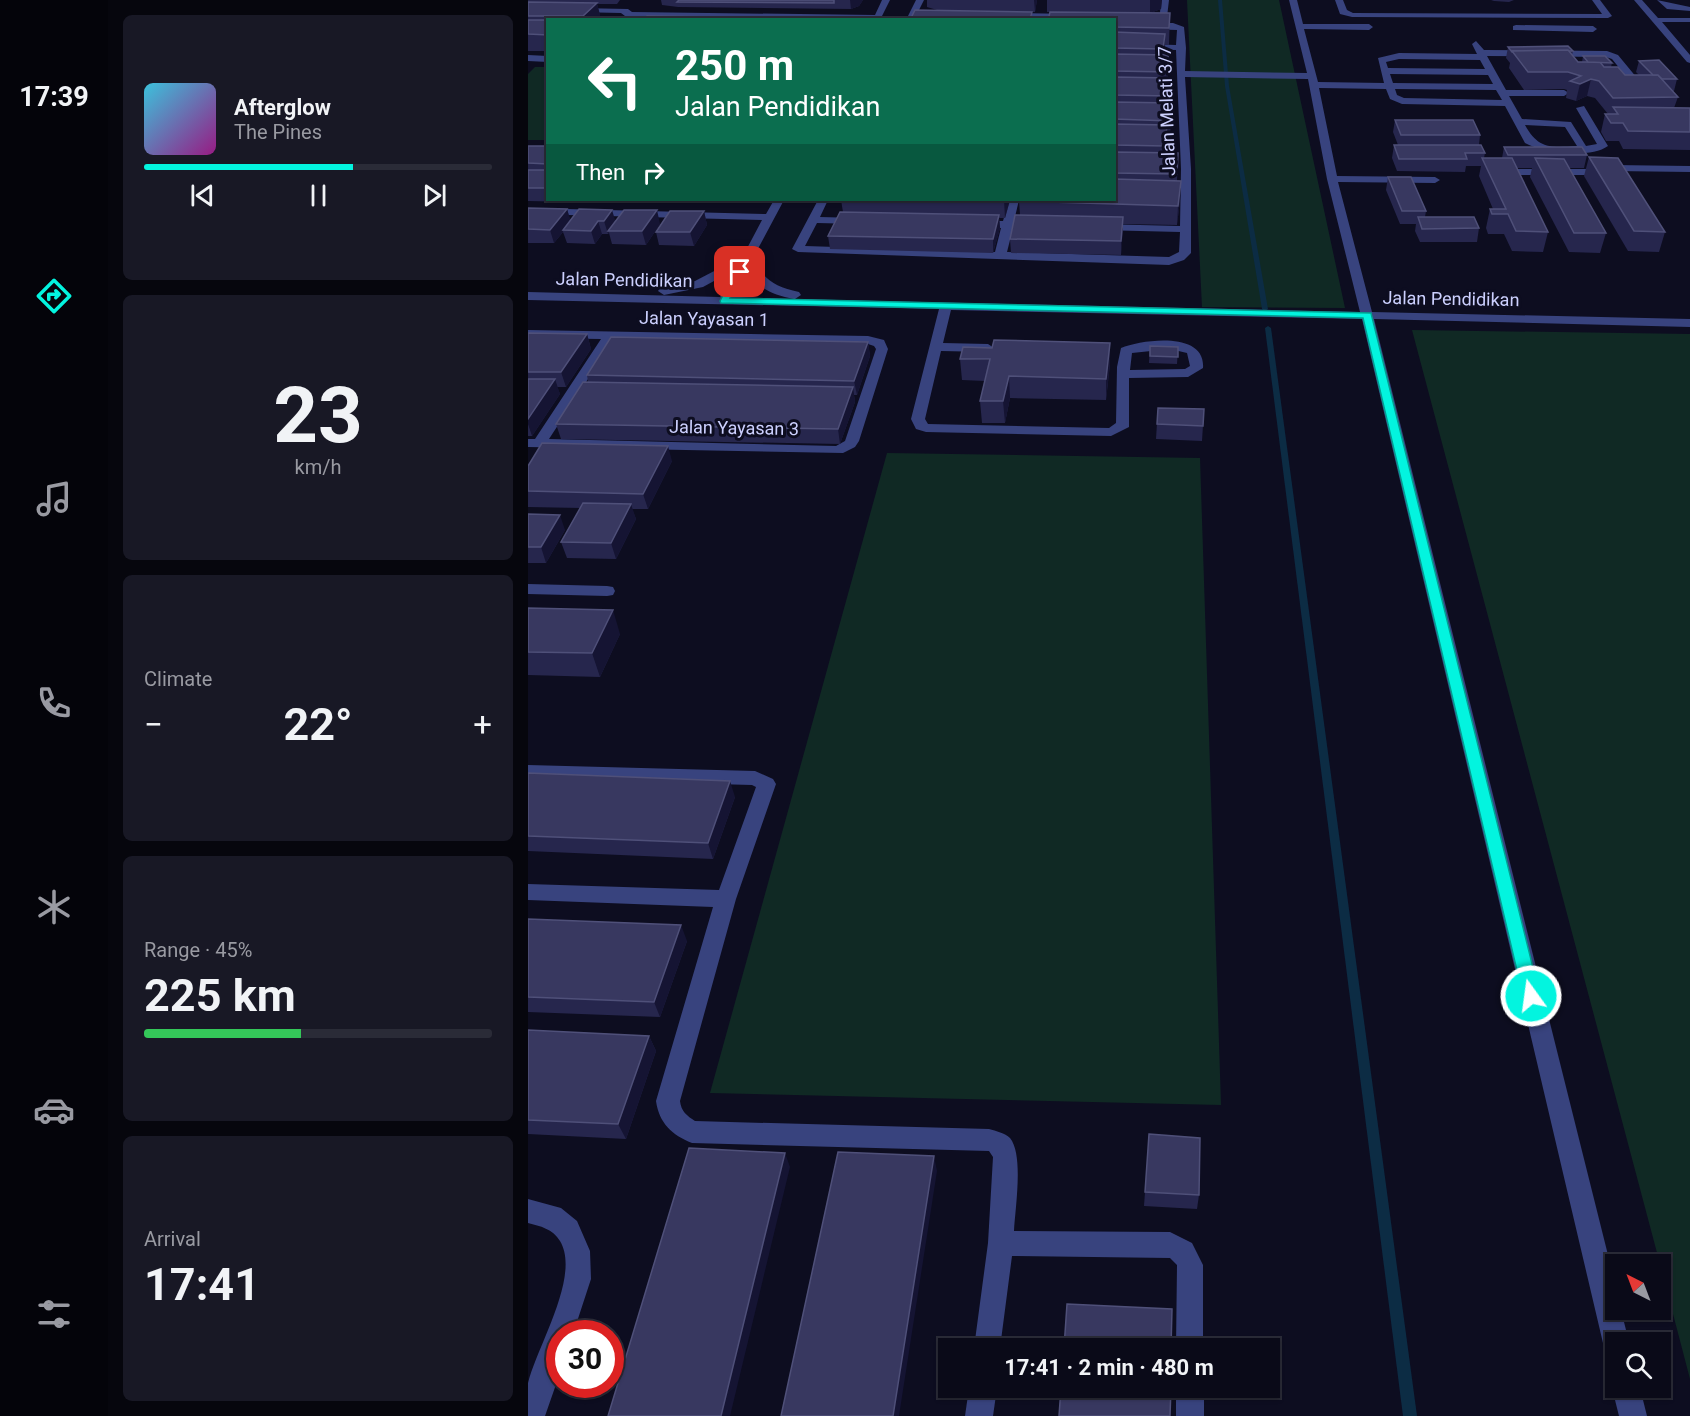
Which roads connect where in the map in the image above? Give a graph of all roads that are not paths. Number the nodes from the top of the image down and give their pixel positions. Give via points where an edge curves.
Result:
1 (886, 0) edge
2 (920, 0) edge
3 (1165, 0) edge
4 (1293, 0) edge
5 (1596, 0) edge
6 (1638, 0) edge
7 (1661, 0) edge
8 (1340, 4) edge
9 (528, 9) edge
10 (1690, 9) edge
11 (1475, 12) junction
12 (627, 13) edge
13 (925, 14) edge
14 (994, 15) edge
15 (1085, 16) edge
16 (912, 17) edge
17 (877, 18) edge
18 (1116, 20) edge
19 (1655, 20) junction
20 (1690, 20) edge
21 (1116, 21) edge
22 (1299, 26) junction
23 (1379, 27) dead end
24 (1484, 28) dead end
25 (1505, 28) dead end
26 (1593, 29) dead end
27 (1476, 44) dead end
28 (1116, 46) edge
29 (1182, 48) junction
30 (1483, 55) junction
31 (528, 58) edge
32 (546, 59) edge
33 (1690, 60) edge
34 (1384, 71) junction
35 (1179, 72) junction
36 (1491, 72) junction
37 (1632, 78) edge
38 (1313, 80) junction
39 (1388, 86) junction
40 (1501, 90) junction
41 (1170, 92) edge
42 (1181, 92) junction
43 (1564, 93) edge
44 (1508, 103) junction
45 (1581, 108) dead end
46 (1171, 118) edge
47 (1182, 118) junction
48 (1519, 122) junction
49 (1583, 148) junction
50 (1174, 169) edge
51 (1186, 169) junction
52 (1690, 169) edge
53 (1487, 172) edge
54 (1332, 179) junction
55 (1434, 180) dead end
56 (587, 201) edge
57 (778, 201) edge
58 (822, 201) edge
59 (1014, 201) edge
60 (528, 212) edge
61 (578, 213) junction
62 (769, 217) junction
63 (813, 220) junction
64 (870, 222) edge
65 (962, 224) edge
66 (1008, 225) junction
67 (1043, 225) edge
68 (1091, 227) edge
69 (1185, 229) junction
70 (1000, 256) junction
71 (747, 258) junction
72 (528, 296) edge
73 (548, 296) junction
74 (724, 301) junction
75 (883, 304) junction
76 (946, 305) junction
77 (1367, 315) junction
78 (1690, 322) edge
79 (528, 334) edge
80 (610, 335) junction
81 (936, 347) junction
82 (1004, 348) edge
83 (1124, 374) junction
84 (533, 443) edge
85 (831, 450) joint
86 (528, 589) edge
87 (607, 591) dead end
88 (528, 772) edge
89 (528, 891) edge
90 (726, 899) junction
91 (528, 1211) edge
92 (1001, 1243) junction
93 (1613, 1332) edge
94 (988, 1338) edge
95 (1190, 1338) edge
96 (981, 1398) edge
97 (1190, 1398) edge
98 (1628, 1398) edge
99 (531, 1416) edge
100 (979, 1416) edge
101 (1190, 1416) edge
102 (1633, 1416) edge

1 - 17 street
2 - 16 street
3 - 18 street via 1165,14 1161,16
4 - 22 street
5 - 11 street via 1608,16
6 - 19 street
7 - 10 street via 1670,7
8 - 11 street via 1345,13 1352,15
9 - 12 street
11 - 24 street
12 - 17 street
13 - 16 street
14 - 15 street via 1041,12
19 - 20 street
19 - 33 street
21 - 29 street, Jalan Melati 3/7 via 1180,27
22 - 23 street
22 - 38 street
25 - 26 street
27 - 30 street
28 - 29 street
29 - 35 street, Jalan Melati 3/7
30 - 34 street via 1387,57 1381,60
30 - 36 street
30 - 37 street via 1607,54 1615,57
31 - 32 street
34 - 36 street
34 - 39 street
35 - 38 street
35 - 42 street, Jalan Melati 3/7
36 - 40 street
38 - 39 street
38 - 54 street
39 - 40 street
39 - 44 street via 1393,97 1412,102
40 - 43 street
40 - 44 street
41 - 42 street
42 - 47 street, Jalan Melati 3/7
44 - 48 street
45 - 49 street via 1604,145
46 - 47 street
47 - 51 street, Jalan Melati 3/7
48 - 49 street via 1536,146
48 - 49 street via 1569,124
50 - 51 street
51 - 69 street, Jalan Melati 3/7 via 1179,198
52 - 53 street
54 - 55 street
54 - 77 street
56 - 61 street
57 - 62 street
58 - 63 street
59 - 66 street
60 - 61 street
61 - 62 street
62 - 71 street
63 - 64 street
63 - 70 street via 798,249
65 - 66 street
66 - 67 street
66 - 70 street
68 - 69 street
69 - 70 street, Jalan Melati 3/7 via 1185,253 1169,261
71 - 73 street via 687,288
71 - 74 street
71 - 75 street via 760,283 769,288
72 - 73 street, Jalan Pendidikan
73 - 74 street, Jalan Pendidikan
74 - 75 street, Jalan Pendidikan
75 - 76 street, Jalan Pendidikan
76 - 77 street, Jalan Pendidikan
76 - 81 street
77 - 78 street, Jalan Pendidikan
77 - 93 street
79 - 80 street, Jalan Yayasan 1
80 - 84 street
80 - 85 street, Jalan Yayasan 1 via 879,343 882,349 852,441
81 - 82 street
81 - 83 street via 918,419 926,428 1111,432 1123,423
83 - 83 street via 1125,354 1135,346 1185,347 1196,354 1196,368 1188,373
84 - 85 street, Jalan Yayasan 3
86 - 87 street
88 - 90 street via 762,780 766,789
89 - 90 street
90 - 92 street via 668,1101 675,1121 692,1132 998,1142 1005,1157
91 - 99 street via 552,1217 568,1230 577,1251 578,1279
92 - 94 street
92 - 95 street via 1180,1248 1190,1265
96 - 100 street
97 - 101 street
98 - 102 street

